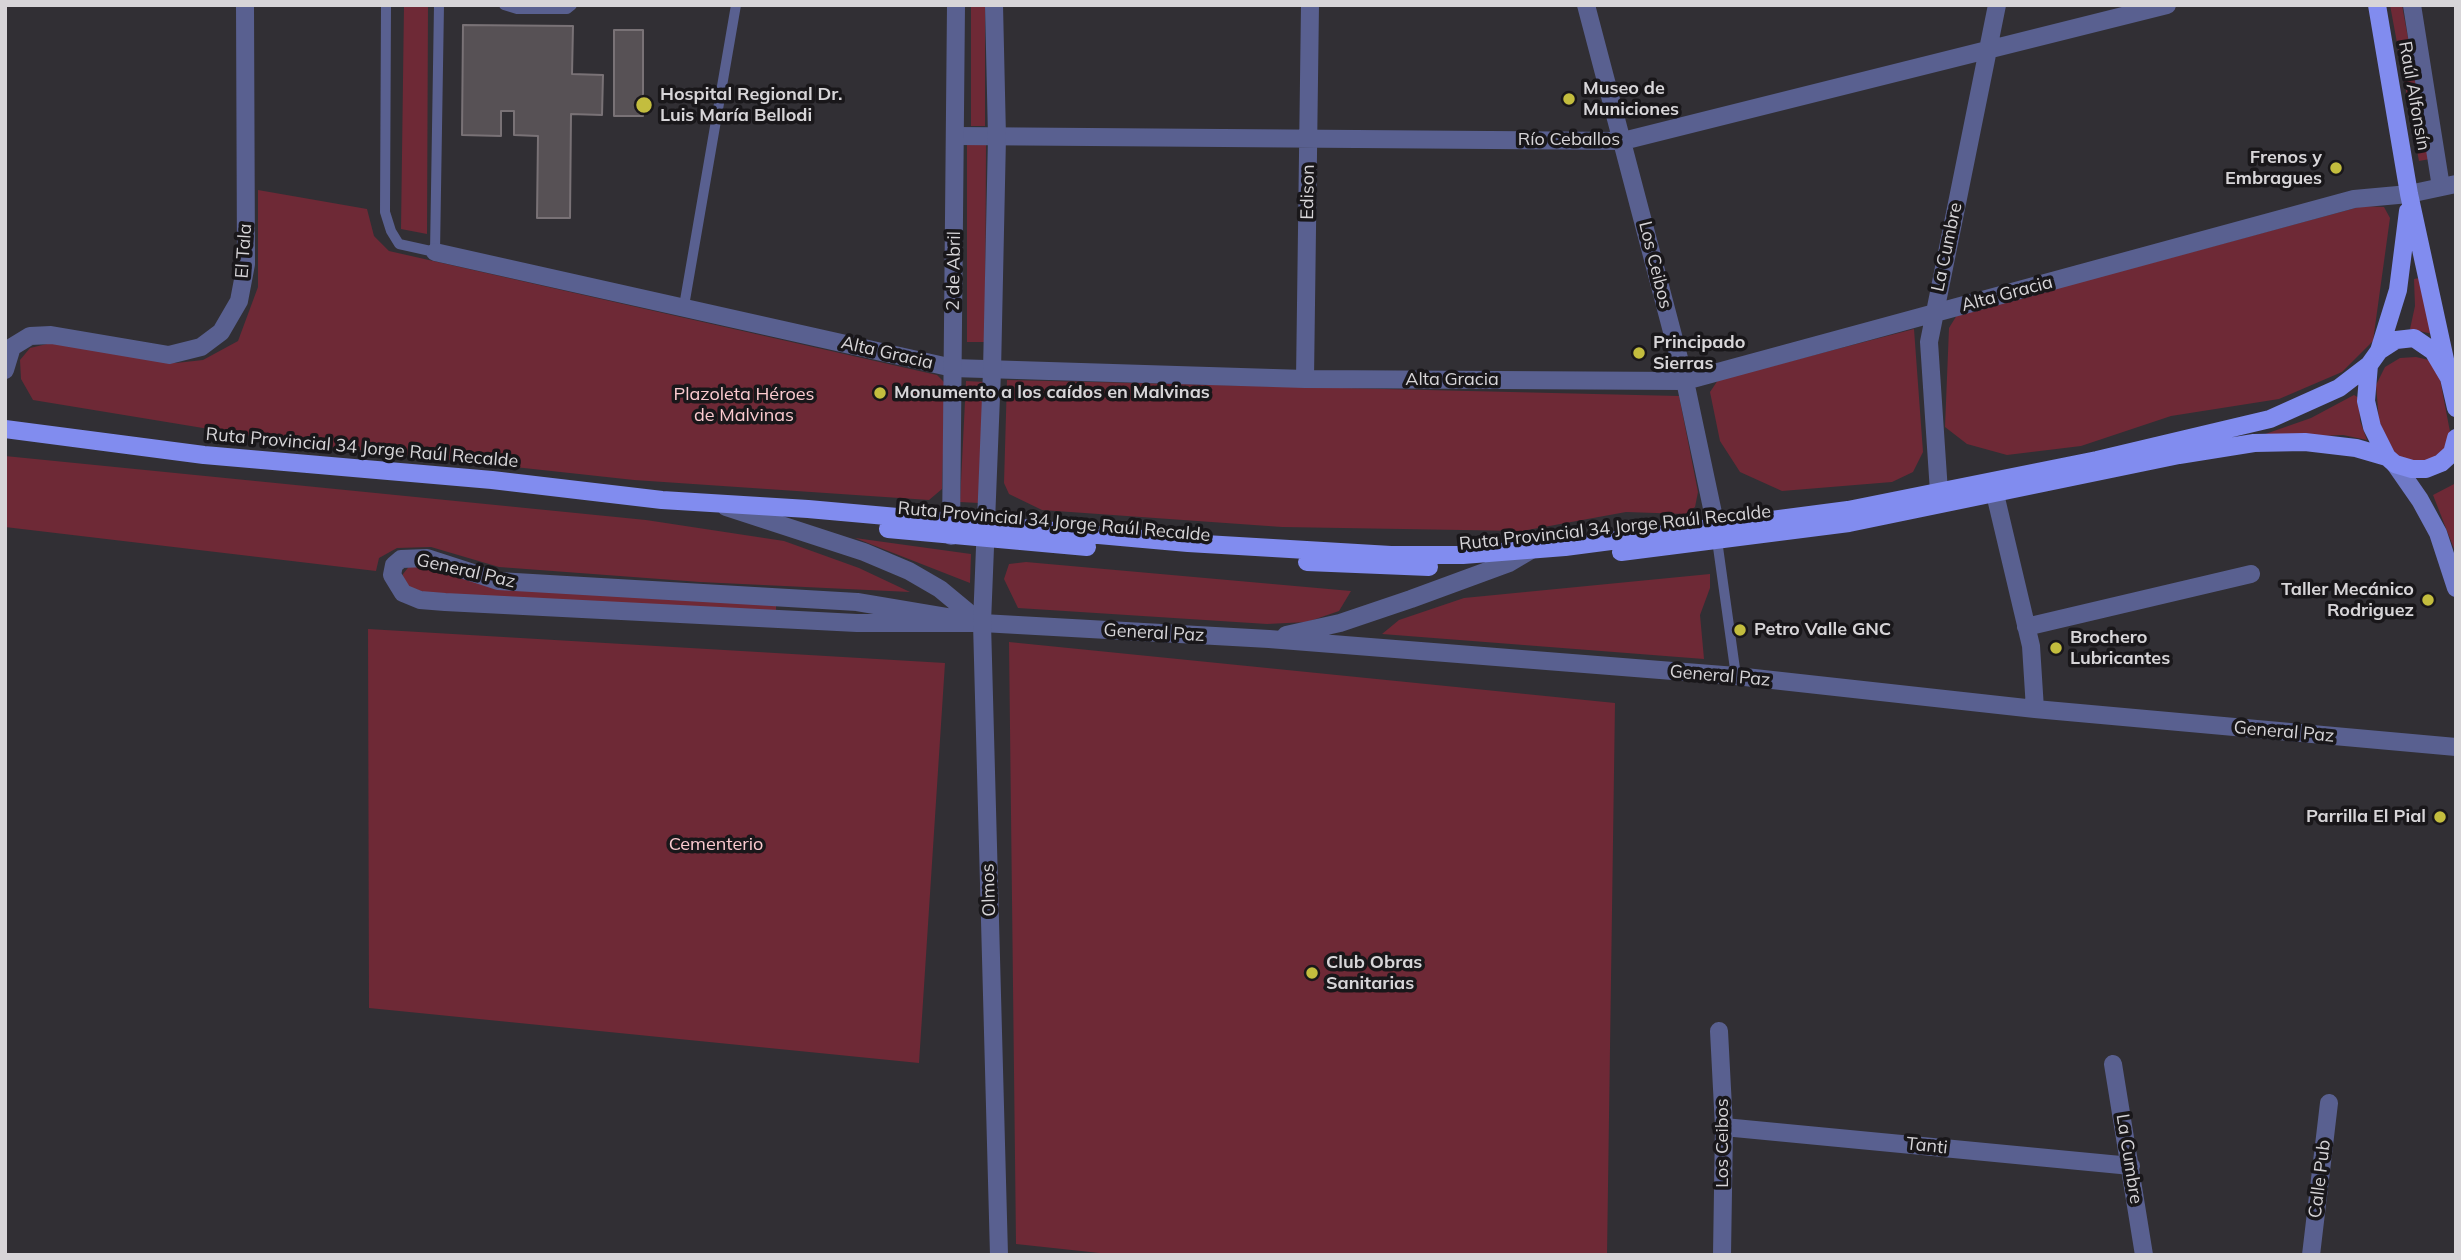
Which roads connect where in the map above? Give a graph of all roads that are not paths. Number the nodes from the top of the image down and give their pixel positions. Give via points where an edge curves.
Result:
1 (245, 5) edge
2 (386, 5) edge
3 (439, 5) edge
4 (504, 5) edge
5 (572, 5) edge
6 (736, 5) edge
7 (956, 5) edge
8 (994, 5) edge
9 (1310, 5) edge
10 (1586, 5) edge
11 (1997, 5) edge
12 (2166, 5) edge
13 (2377, 5) edge
14 (2413, 5) edge
15 (1989, 50) junction
16 (956, 136) junction
17 (997, 137) junction
18 (1308, 139) junction
19 (1623, 141) junction
20 (2449, 186) edge
21 (2410, 194) junction
22 (435, 252) junction
23 (684, 306) junction
24 (1933, 314) junction
25 (2374, 358) junction
26 (953, 368) junction
27 (5, 370) edge
28 (992, 371) junction
29 (2449, 378) junction
30 (1305, 379) junction
31 (1685, 382) junction
32 (2456, 405) edge
33 (5, 429) edge
34 (2456, 438) edge
35 (2391, 461) junction
36 (1940, 492) junction
37 (1995, 495) junction
38 (716, 504) junction
39 (952, 530) junction
40 (984, 532) junction
41 (1716, 533) junction
42 (1531, 550) junction
43 (1509, 563) junction
44 (2251, 574) dead end
45 (2456, 588) edge
46 (982, 623) junction
47 (2026, 627) junction
48 (1269, 639) junction
49 (1736, 676) junction
50 (2035, 709) junction
51 (2456, 747) edge
52 (1719, 1031) dead end
53 (2113, 1064) dead end
54 (2329, 1103) dead end
55 (1724, 1126) junction
56 (2131, 1166) junction
57 (999, 1255) edge
58 (1722, 1255) edge
59 (2144, 1255) edge
60 (2311, 1255) edge

1 - 27 street, El Tala via 246,264 239,301 221,332 201,347 169,355 51,335 30,336 12,347
2 - 22 lane via 385,212 399,244
3 - 22 lane
4 - 5 lane via 517,9 567,9
6 - 23 lane
7 - 16 street, 2 de Abril
8 - 17 street
9 - 18 street, Edison
10 - 19 street, Los Ceibos
11 - 15 street, La Cumbre
12 - 15 street, Río Ceballos
13 - 21 main road, Raúl Alfonsín
14 - 20 street
15 - 19 street, Río Ceballos
15 - 24 street, La Cumbre
16 - 17 street, Río Ceballos
16 - 26 street, 2 de Abril
17 - 18 street, Río Ceballos
17 - 28 street
18 - 19 street, Río Ceballos
18 - 30 street, Edison
19 - 31 street, Los Ceibos
20 - 21 street, Alta Gracia
21 - 24 street, Alta Gracia via 2354,199
21 - 25 main road, Raúl Alfonsín via 2398,290
21 - 29 main road, Raúl Alfonsín
22 - 23 street, Alta Gracia
23 - 26 street, Alta Gracia
24 - 31 street, Alta Gracia
24 - 36 street, La Cumbre via 1929,342
25 - 29 main road, Ruta Provincial 34 Jorge Raúl Recalde via 2396,340 2414,338 2433,351
25 - 35 main road, Raúl Alfonsín via 2367,401 2372,427
25 - 36 main road, Ruta Provincial 34 Jorge Raúl Recalde via 2339,388 2270,419
26 - 28 street, Alta Gracia
26 - 39 street, 2 de Abril
28 - 30 street, Alta Gracia
28 - 40 street
29 - 32 main road, Raúl Alfonsín
30 - 31 street, Alta Gracia
31 - 41 street, Los Ceibos
33 - 38 main road, Ruta Provincial 34 Jorge Raúl Recalde via 228,457
34 - 35 main road, Ruta Provincial 34 Jorge Raúl Recalde via 2452,453 2426,469
35 - 37 main road, Ruta Provincial 34 Jorge Raúl Recalde via 2356,447 2254,443
35 - 45 main road via 2438,533
36 - 41 main road, Ruta Provincial 34 Jorge Raúl Recalde
37 - 41 main road, Ruta Provincial 34 Jorge Raúl Recalde via 1849,523
37 - 47 street
38 - 39 main road, Ruta Provincial 34 Jorge Raúl Recalde via 807,520
38 - 46 street via 909,571
39 - 40 main road, Ruta Provincial 34 Jorge Raúl Recalde
40 - 42 main road, Ruta Provincial 34 Jorge Raúl Recalde via 1391,555
40 - 43 main road, Ruta Provincial 34 Jorge Raúl Recalde via 1390,567
40 - 46 street, Olmos
41 - 42 main road, Ruta Provincial 34 Jorge Raúl Recalde
41 - 43 main road, Ruta Provincial 34 Jorge Raúl Recalde
41 - 49 lane
42 - 43 street
43 - 48 street via 1340,623
44 - 47 street
46 - 46 street, General Paz via 857,602 498,581 427,558 401,559 392,575 403,593 420,600 857,623
46 - 48 street, General Paz
46 - 57 street, Olmos
47 - 50 street
48 - 49 street, General Paz
49 - 50 street, General Paz
50 - 51 street, General Paz
52 - 55 street, Los Ceibos
53 - 56 street, La Cumbre
54 - 60 street, Calle Pub
55 - 56 street, Tanti
55 - 58 street, Los Ceibos
56 - 59 street, La Cumbre

